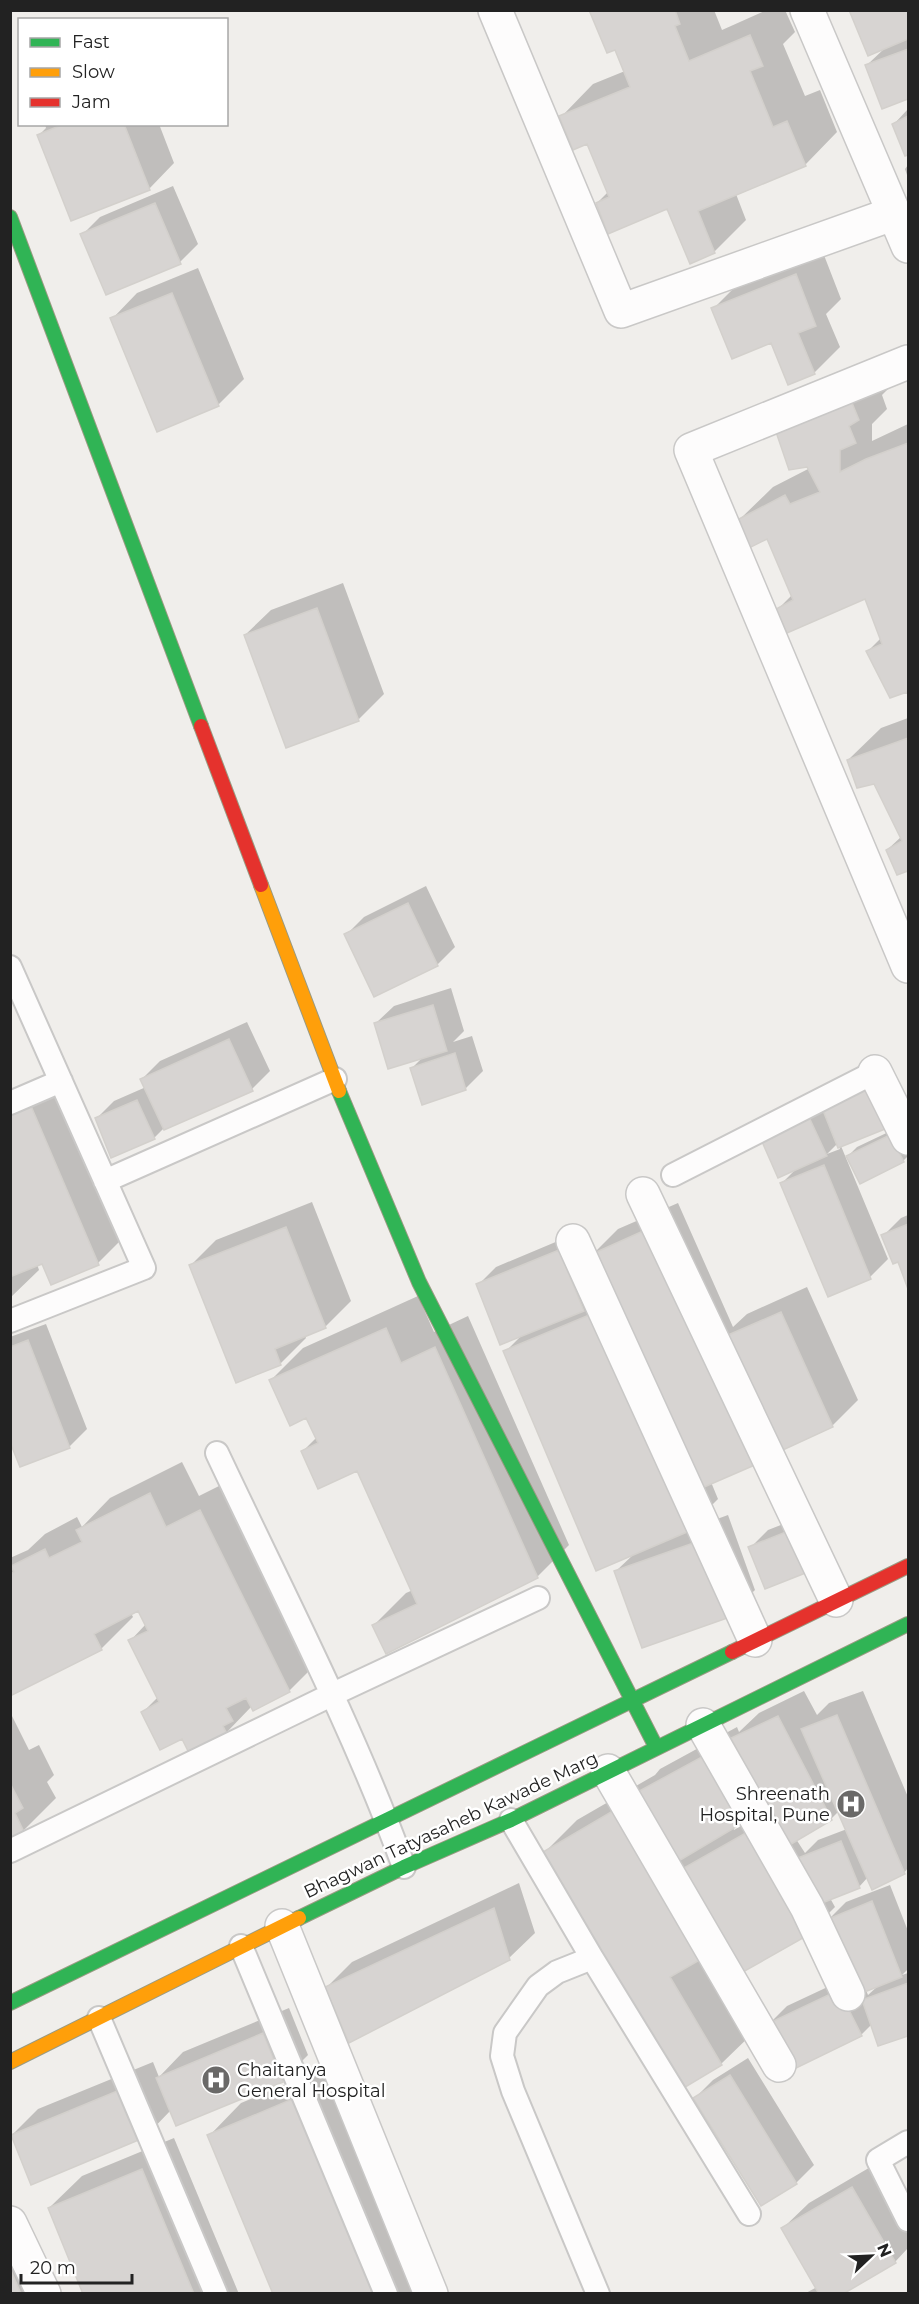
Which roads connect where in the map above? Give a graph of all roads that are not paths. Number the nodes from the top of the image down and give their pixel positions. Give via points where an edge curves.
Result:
1 (495, 10) edge
2 (807, 10) edge
3 (825, 10) edge
4 (902, 212) edge
5 (10, 217) edge
6 (909, 246) edge
7 (909, 362) edge
8 (909, 966) edge
9 (10, 967) edge
10 (875, 1072) joint
11 (335, 1079) junction
12 (61, 1081) junction
13 (10, 1103) edge
14 (909, 1138) edge
15 (673, 1175) dead end
16 (105, 1181) junction
17 (643, 1194) dead end
18 (573, 1241) dead end
19 (10, 1321) edge
20 (217, 1453) dead end
21 (909, 1566) edge
22 (538, 1598) dead end
23 (837, 1600) junction
24 (909, 1624) edge
25 (755, 1640) junction
26 (331, 1695) junction
27 (633, 1699) junction
28 (703, 1725) junction
29 (656, 1747) junction
30 (609, 1771) junction
31 (387, 1820) junction
32 (511, 1820) junction
33 (10, 1851) edge
34 (404, 1867) junction
35 (282, 1926) junction
36 (241, 1946) junction
37 (592, 1958) junction
38 (848, 1994) dead end
39 (10, 2003) edge
40 (97, 2013) junction
41 (10, 2062) edge
42 (779, 2065) dead end
43 (909, 2142) edge
44 (749, 2214) dead end
45 (909, 2220) edge
46 (10, 2223) edge
47 (44, 2294) edge
48 (216, 2294) edge
49 (386, 2294) edge
50 (431, 2294) edge
51 (598, 2294) edge

1 - 4 street via 621,311
2 - 4 street
3 - 4 street
4 - 6 street
5 - 11 street
7 - 8 street via 691,450
9 - 12 lane
10 - 14 street
10 - 15 lane
11 - 16 lane
11 - 27 street via 419,1282
12 - 13 lane
12 - 16 lane
16 - 19 lane via 144,1268
17 - 23 street
18 - 25 street
20 - 26 lane
21 - 23 street, Bhagwan Tatyasaheb Kawade Marg
22 - 26 lane
23 - 25 street, Bhagwan Tatyasaheb Kawade Marg
24 - 28 street, Bhagwan Tatyasaheb Kawade Marg
25 - 27 street, Bhagwan Tatyasaheb Kawade Marg
26 - 31 lane
26 - 33 lane
27 - 29 street
27 - 31 street, Bhagwan Tatyasaheb Kawade Marg
28 - 29 street, Bhagwan Tatyasaheb Kawade Marg
28 - 38 street via 807,1907
29 - 30 street, Bhagwan Tatyasaheb Kawade Marg
30 - 32 street, Bhagwan Tatyasaheb Kawade Marg
30 - 42 street
31 - 34 lane
31 - 39 street, Bhagwan Tatyasaheb Kawade Marg via 79,1975
32 - 34 street, Bhagwan Tatyasaheb Kawade Marg
32 - 37 lane
34 - 35 street, Bhagwan Tatyasaheb Kawade Marg
35 - 36 street, Bhagwan Tatyasaheb Kawade Marg
35 - 50 street
36 - 40 street, Bhagwan Tatyasaheb Kawade Marg
36 - 49 lane
37 - 44 lane
37 - 51 lane via 557,1972 538,1986 505,2032 502,2056
40 - 41 street, Bhagwan Tatyasaheb Kawade Marg
40 - 48 lane
43 - 45 lane via 878,2160
46 - 47 street

